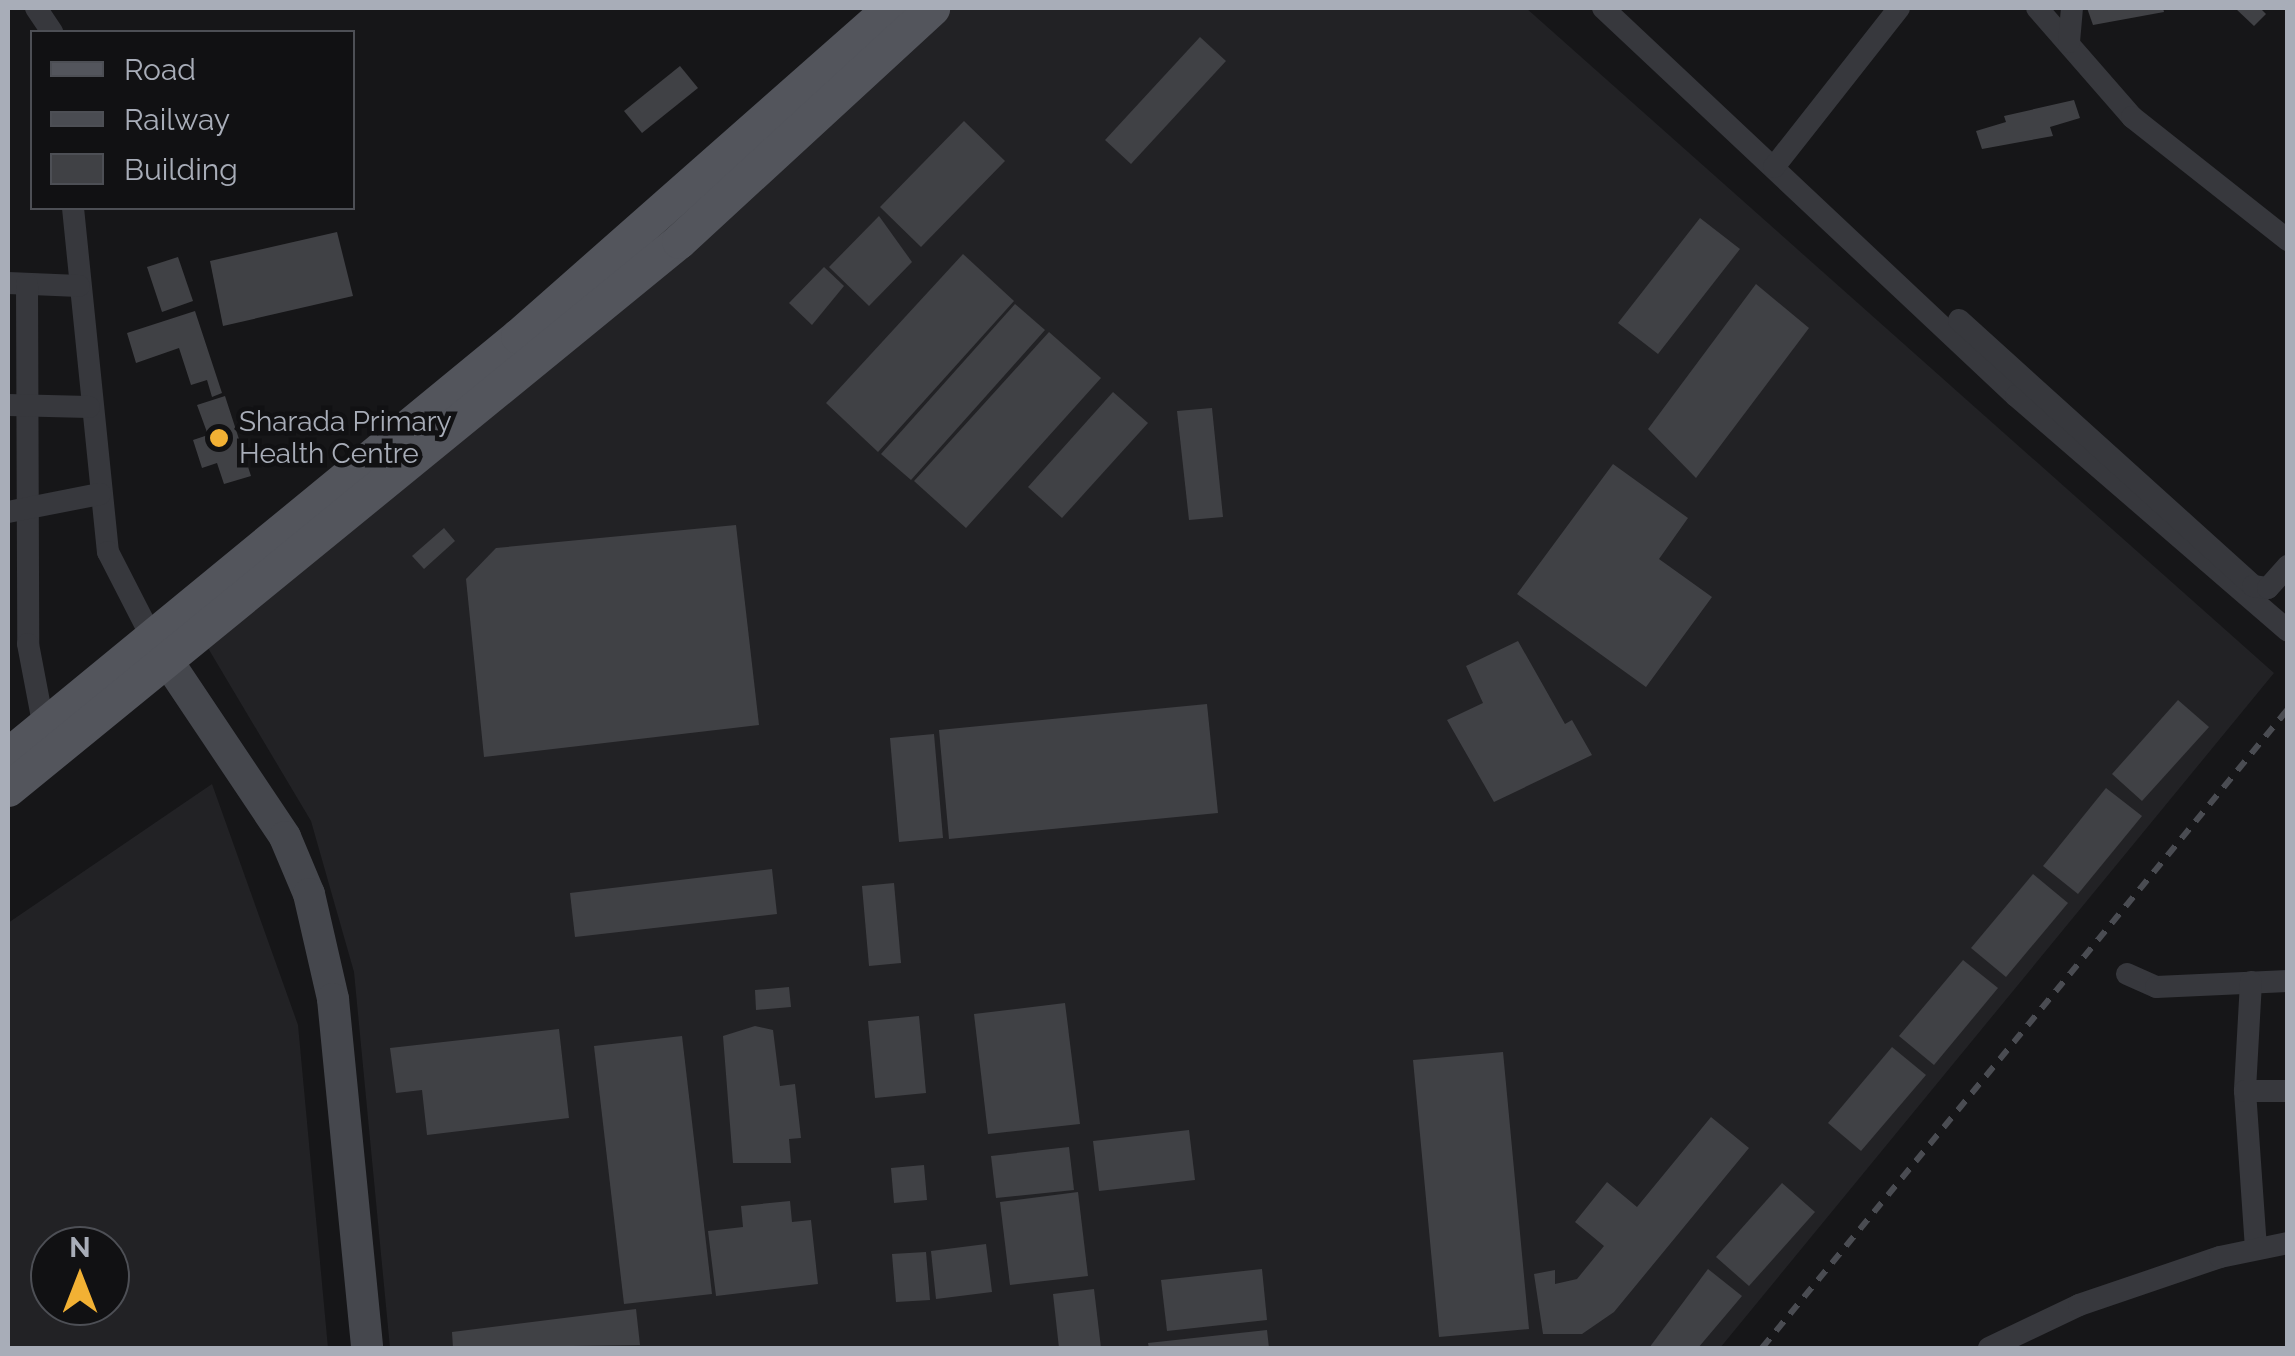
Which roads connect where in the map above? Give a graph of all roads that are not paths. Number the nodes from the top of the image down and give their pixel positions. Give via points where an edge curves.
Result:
1 (36, 8) edge
2 (890, 8) edge
3 (932, 8) edge
4 (1603, 8) edge
5 (1624, 8) edge
6 (1898, 8) edge
7 (2037, 8) edge
8 (2072, 8) edge
9 (51, 30) edge
10 (2069, 42) junction
11 (1779, 162) junction
12 (74, 210) edge
13 (2288, 240) edge
14 (17, 283) edge
15 (79, 286) junction
16 (18, 406) edge
17 (89, 408) junction
18 (100, 494) junction
19 (17, 511) edge
20 (2288, 566) edge
21 (2278, 606) edge
22 (2288, 631) edge
23 (161, 647) junction
24 (18, 649) edge
25 (44, 728) junction
26 (8, 756) edge
27 (8, 790) edge
28 (2126, 974) dead end
29 (2288, 981) edge
30 (2251, 982) junction
31 (2245, 1091) junction
32 (2288, 1091) edge
33 (2256, 1248) junction
34 (2286, 1251) edge
35 (367, 1348) edge
36 (1989, 1348) edge

1 - 9 street
2 - 23 main road via 728,157
3 - 23 main road via 680,241
4 - 11 street
5 - 11 street
6 - 11 street
7 - 10 street
8 - 10 street
10 - 13 street via 2132,117
11 - 20 street via 2253,586 2268,588
11 - 21 street via 2016,396 2225,584
12 - 15 street
14 - 15 street
14 - 16 street
15 - 17 street
16 - 17 street
16 - 19 street
17 - 18 street
18 - 19 street
18 - 23 street via 112,563
19 - 24 street
21 - 22 street
23 - 25 main road
23 - 27 main road
23 - 35 main road via 286,837 310,894 333,999
24 - 25 street
25 - 26 main road
28 - 30 street via 2156,987
29 - 30 street
30 - 31 street
31 - 32 street
31 - 33 street
33 - 34 street
33 - 36 street via 2074,1308

